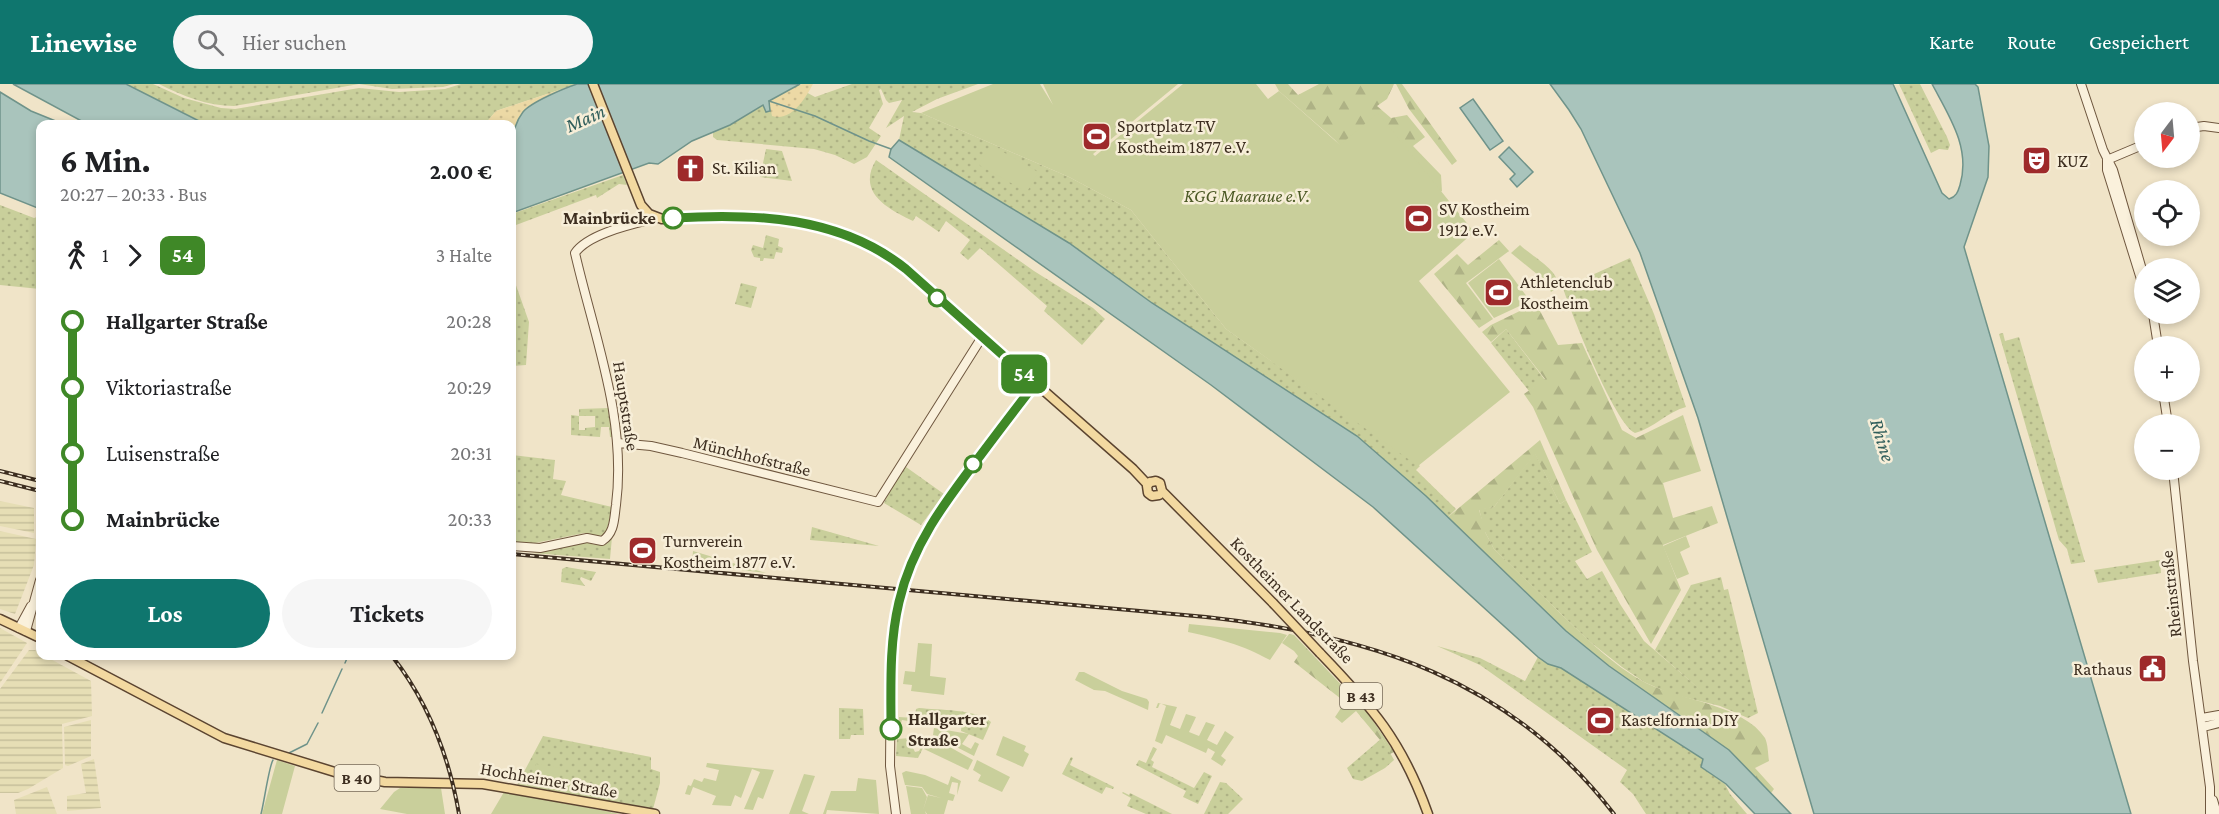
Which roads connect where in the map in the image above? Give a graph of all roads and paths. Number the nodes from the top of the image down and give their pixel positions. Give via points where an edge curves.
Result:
1 (593, 84) edge
2 (2081, 84) edge
3 (2200, 127) edge
4 (2219, 128) edge
5 (2134, 149) edge
6 (2107, 160) junction
7 (641, 206) junction
8 (657, 218) junction
9 (637, 222) junction
10 (2134, 258) edge
11 (2139, 258) edge
12 (982, 337) junction
13 (1035, 384) junction
14 (618, 443) junction
15 (2174, 480) edge
16 (516, 546) edge
17 (36, 597) edge
18 (0, 619) edge
19 (23, 630) junction
20 (36, 638) edge
21 (76, 660) edge
22 (2219, 715) edge
23 (2202, 718) junction
24 (2219, 723) edge
25 (2203, 727) junction
26 (2210, 787) junction
27 (655, 814) edge
28 (896, 814) edge
29 (1428, 814) edge
30 (2210, 814) edge
31 (2217, 814) edge

1 - 7 main road
2 - 6 street
3 - 4 street
5 - 6 street
6 - 10 street
6 - 11 street
7 - 8 main road
7 - 9 street
8 - 9 street, Hauptstraße
8 - 12 main road, Hauptstraße / B 43 via 773,218 849,236 906,269
9 - 14 street, Hauptstraße via 588,242 575,253 594,322
12 - 13 main road, B 43
12 - 14 street, Münchhofstraße via 878,502 672,451
13 - 28 street, bridge via 948,497 910,566 894,624 891,657 890,766
13 - 29 main road, Kostheimer Landstraße / B 43, bridge via 1149,483 1150,495 1160,493 1203,533 1360,694 1385,725
14 - 16 street, Hauptstraße via 618,492 608,537 540,548
15 - 23 street, Rheinstraße
17 - 19 street
18 - 19 main road
19 - 20 main road
21 - 27 main road, Hochheimer Straße / B 40 via 217,735 338,773 385,782 483,784
22 - 23 street
23 - 25 street, Rheinstraße
24 - 25 street
25 - 26 street, Rheinstraße
26 - 30 street, Rheinstraße
26 - 31 street, Rheinstraße

